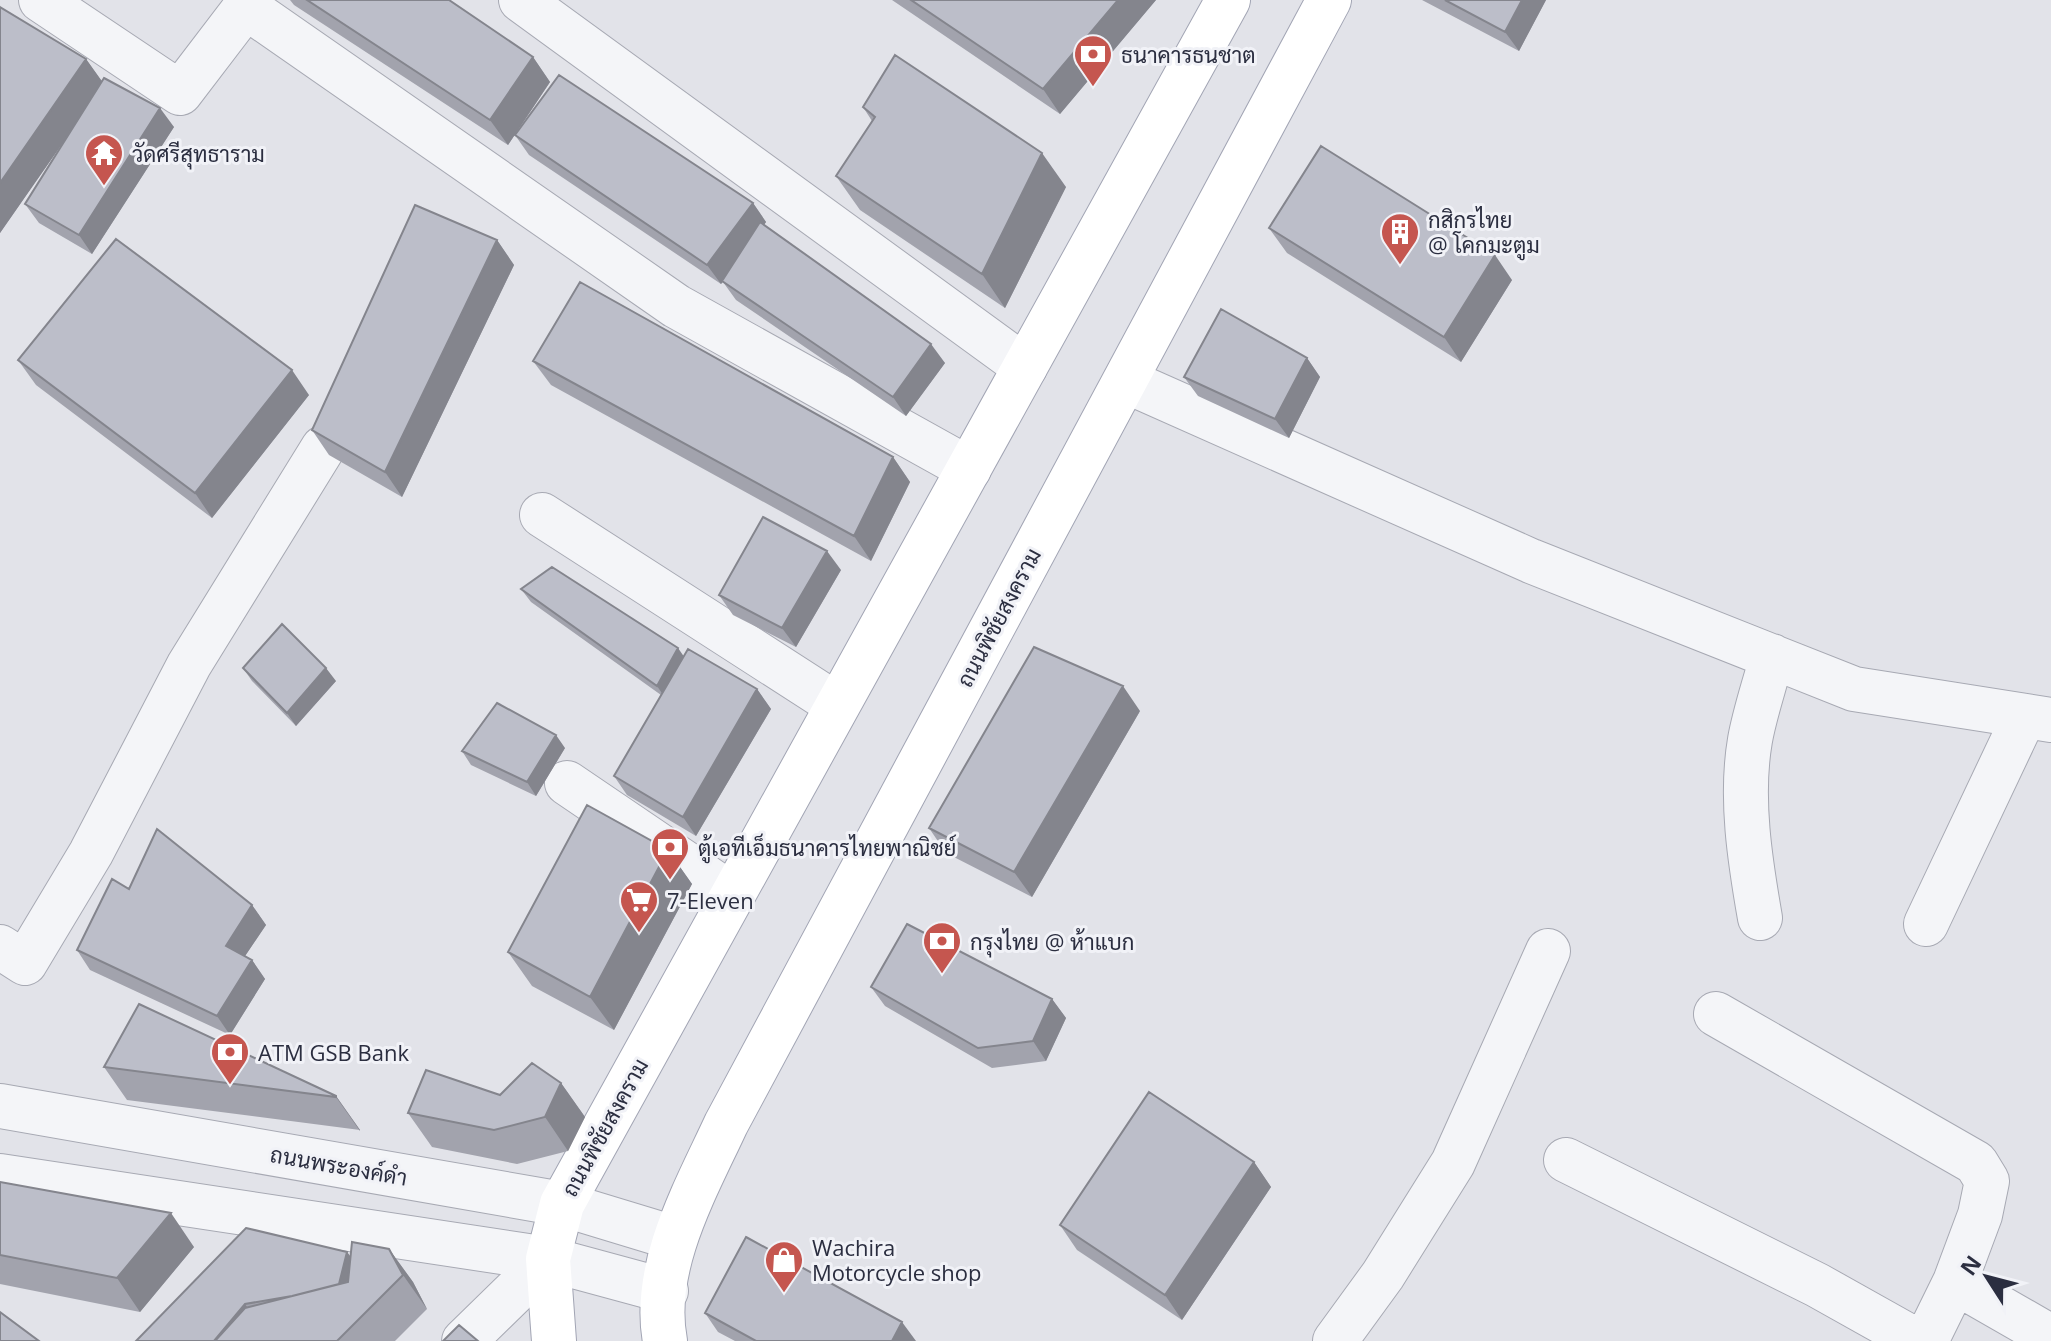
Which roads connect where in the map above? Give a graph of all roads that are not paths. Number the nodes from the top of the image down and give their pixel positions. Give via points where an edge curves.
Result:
1 (41, 0) edge
2 (521, 0) edge
3 (1228, 0) edge
4 (1329, 0) edge
5 (248, 4) edge
6 (1025, 367) junction
7 (1126, 381) junction
8 (323, 448) edge
9 (969, 469) junction
10 (542, 515) dead end
11 (1772, 656) junction
12 (837, 705) junction
13 (2037, 718) edge
14 (567, 783) dead end
15 (732, 895) junction
16 (1760, 918) dead end
17 (1926, 924) dead end
18 (0, 947) edge
19 (1548, 951) dead end
20 (1716, 1014) dead end
21 (0, 1106) edge
22 (1566, 1160) dead end
23 (0, 1176) edge
24 (562, 1204) junction
25 (674, 1238) junction
26 (548, 1259) junction
27 (1955, 1282) junction
28 (668, 1326) edge
29 (2051, 1337) edge
30 (464, 1341) edge
31 (554, 1341) edge
32 (1335, 1341) edge
33 (1917, 1341) edge
34 (1926, 1341) edge

1 - 5 street via 180,93
2 - 6 street
3 - 6 main road, ถนนพิชัยสงคราม
4 - 7 main road, ถนนพิชัยสงคราม
5 - 9 street via 676,306
6 - 9 main road, ถนนพิชัยสงคราม
7 - 11 street via 1531,561
7 - 25 main road, ถนนพิชัยสงคราม via 726,1124
8 - 18 street via 189,665 91,853 25,963
9 - 12 main road, ถนนพิชัยสงคราม
10 - 12 street
11 - 13 street via 1854,689
11 - 16 street via 1750,741 1748,770 1748,828
12 - 15 main road, ถนนพิชัยสงคราม
13 - 17 street
14 - 15 street
15 - 24 main road, ถนนพิชัยสงคราม
19 - 32 street via 1453,1163
20 - 27 street via 1976,1163 1987,1181
21 - 24 street, ถนนพระองค์ดำ
22 - 33 street
23 - 26 street
24 - 25 street, ถนนพระองค์ดำ
24 - 26 main road, ถนนพิชัยสงคราม
25 - 28 main road, ถนนพิชัยสงคราม
26 - 28 street
26 - 30 street
26 - 31 main road, ถนนพิชัยสงคราม
27 - 29 street
27 - 34 street

